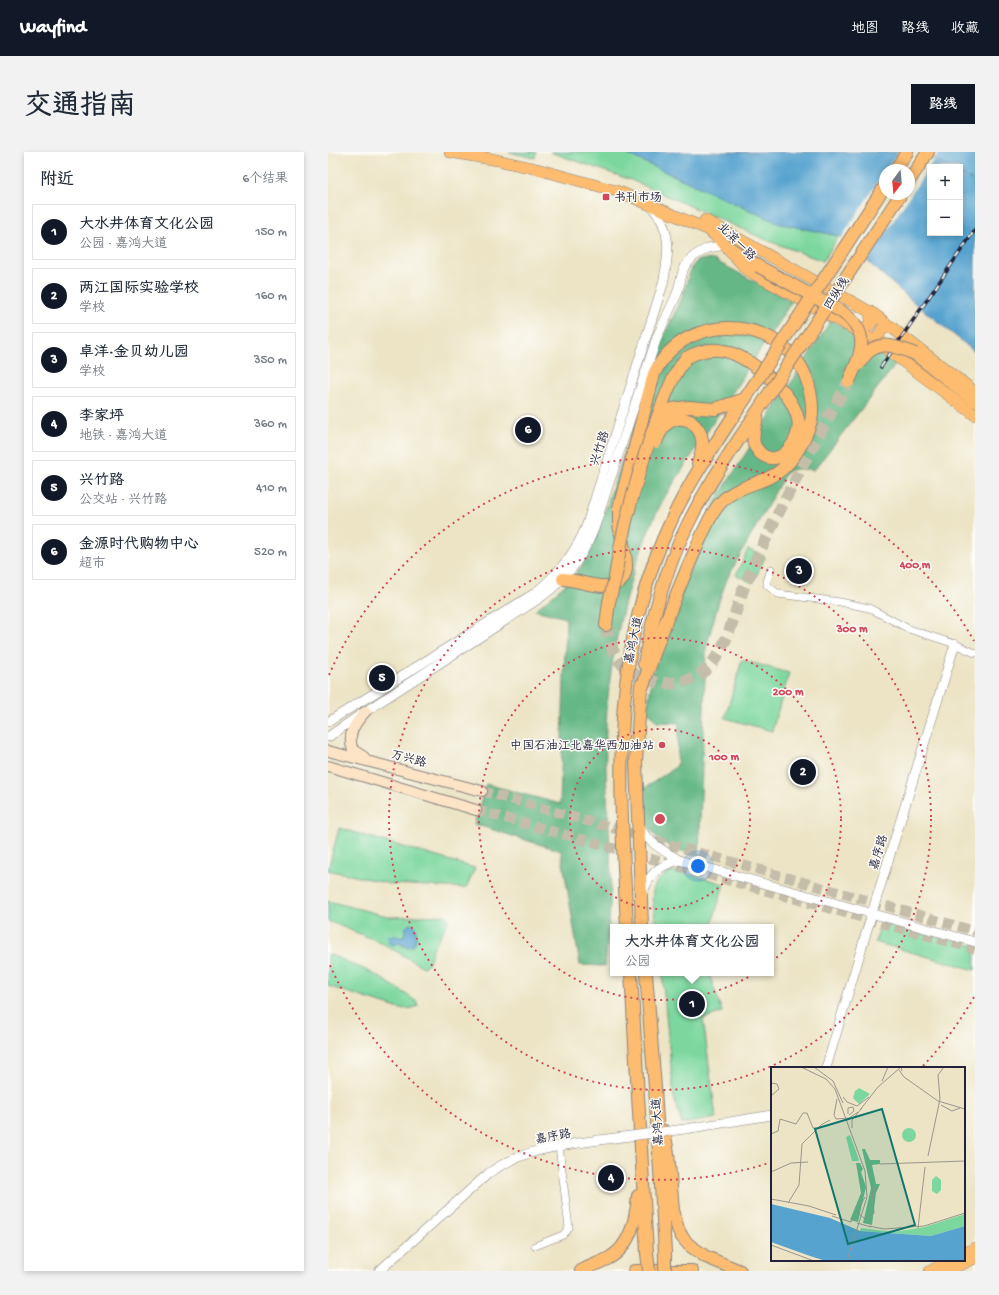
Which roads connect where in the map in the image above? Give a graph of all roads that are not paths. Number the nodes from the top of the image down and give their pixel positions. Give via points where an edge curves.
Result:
1 (450, 152) edge
2 (492, 152) edge
3 (907, 152) edge
4 (928, 152) edge
5 (899, 164) edge
6 (915, 172) edge
7 (879, 195) edge
8 (897, 200) edge
9 (649, 203) junction
10 (725, 245) junction
11 (663, 284) junction
12 (677, 294) junction
13 (869, 311) junction
14 (892, 327) junction
15 (856, 330) junction
16 (880, 344) junction
17 (756, 382) joint
18 (770, 392) joint
19 (975, 392) edge
20 (745, 399) junction
21 (975, 401) edge
22 (758, 412) junction
23 (975, 415) edge
24 (632, 462) junction
25 (691, 481) junction
26 (771, 569) dead end
27 (615, 578) junction
28 (563, 579) junction
29 (606, 625) tunnel mouth
30 (955, 644) junction
31 (975, 653) edge
32 (641, 691) junction
33 (366, 710) junction
34 (328, 722) edge
35 (328, 737) edge
36 (328, 751) edge
37 (383, 765) junction
38 (328, 766) edge
39 (482, 792) tunnel mouth
40 (476, 810) tunnel mouth
41 (637, 823) junction
42 (680, 860) junction
43 (641, 898) junction
44 (872, 913) junction
45 (627, 924) edge
46 (642, 924) edge
47 (975, 942) edge
48 (631, 976) edge
49 (646, 976) edge
50 (826, 1067) edge
51 (655, 1088) junction
52 (771, 1115) edge
53 (559, 1146) junction
54 (641, 1150) junction
55 (535, 1246) dead end
56 (975, 1248) edge
57 (965, 1253) edge
58 (975, 1258) edge
59 (950, 1261) edge
60 (975, 1266) edge
61 (379, 1271) edge
62 (581, 1271) edge
63 (634, 1271) edge
64 (648, 1271) edge
65 (665, 1271) edge
66 (692, 1271) edge
67 (740, 1271) edge
68 (930, 1271) edge
69 (947, 1271) edge
70 (963, 1271) edge

1 - 9 main road, 北滨一路 via 537,169 620,192
2 - 13 main road, 北滨一路 via 620,185 705,220
3 - 5 highway
4 - 6 highway
7 - 17 highway, 四纵线, bridge
8 - 18 highway, 四纵线, bridge
9 - 10 main road, 北滨一路 via 709,230
9 - 11 street, 兴竹路 via 659,214 667,237 668,259
10 - 12 street, 兴竹路 via 708,248 694,256 684,267
10 - 15 main road, 北滨一路 via 748,270
10 - 21 highway, bridge via 854,320 860,331 862,344 849,381 862,358 873,349 886,344 896,345 915,354
11 - 12 street via 673,279
11 - 34 street, 兴竹路 via 586,528 567,563 535,593
12 - 28 street, 兴竹路 via 657,336 594,529 575,566
13 - 14 main road, 北滨一路
13 - 15 main road via 872,322 869,326
14 - 16 main road via 884,328 879,334
14 - 19 main road, 北滨一路
15 - 16 main road, 北滨一路
16 - 23 main road, 北滨一路
17 - 20 highway, 嘉鸿大道
18 - 22 highway, 嘉鸿大道
20 - 24 highway, bridge via 715,409 672,409 660,416 647,433
20 - 25 highway, 嘉鸿大道
22 - 27 highway, bridge via 754,446 763,455 771,458 785,454 798,435 799,420 792,402 771,381 749,363 716,348 697,352 686,358 676,371 647,449 619,548
22 - 32 highway, 嘉鸿大道 via 686,526 658,603 648,641
24 - 28 highway via 619,508 619,524 627,561 624,575 615,584 607,586
24 - 32 highway via 654,374 660,360 675,346 693,335 725,328 759,333 772,339 790,353 807,379 812,406 811,420 800,446 781,470 770,478 742,487 717,507 670,609
25 - 27 highway, bridge via 702,453 702,433 690,421 676,418 663,427 647,467
25 - 45 highway, 嘉鸿大道 via 655,561 627,665 620,760
26 - 30 street via 767,585 778,594 869,608 909,630
27 - 29 highway, bridge
28 - 33 street, 兴竹路 via 540,598
30 - 31 street
30 - 44 street, 嘉序路
32 - 41 highway, 嘉鸿大道 via 636,762
33 - 35 street, 兴竹路
33 - 37 main road via 352,730 351,746 360,756
36 - 37 main road, 万兴路
37 - 39 main road, 万兴路
38 - 40 main road
41 - 42 street via 643,834
41 - 43 highway, 嘉鸿大道
42 - 43 street via 657,869 646,883
42 - 44 street
43 - 46 highway, 嘉鸿大道
44 - 47 street
44 - 50 street, 嘉序路
48 - 54 highway, 嘉鸿大道
49 - 51 highway, 嘉鸿大道
51 - 65 highway, 嘉鸿大道, bridge
51 - 67 highway via 668,1153 672,1199 682,1237 697,1252
52 - 53 street, 嘉序路, bridge
53 - 55 street via 569,1228 563,1235
53 - 61 street, 嘉序路 via 523,1154 489,1173
54 - 62 highway via 637,1208 629,1236 618,1252 610,1258
54 - 64 highway, 嘉鸿大道, bridge
56 - 57 main road
58 - 69 main road
59 - 68 main road
60 - 70 main road
63 - 66 highway

